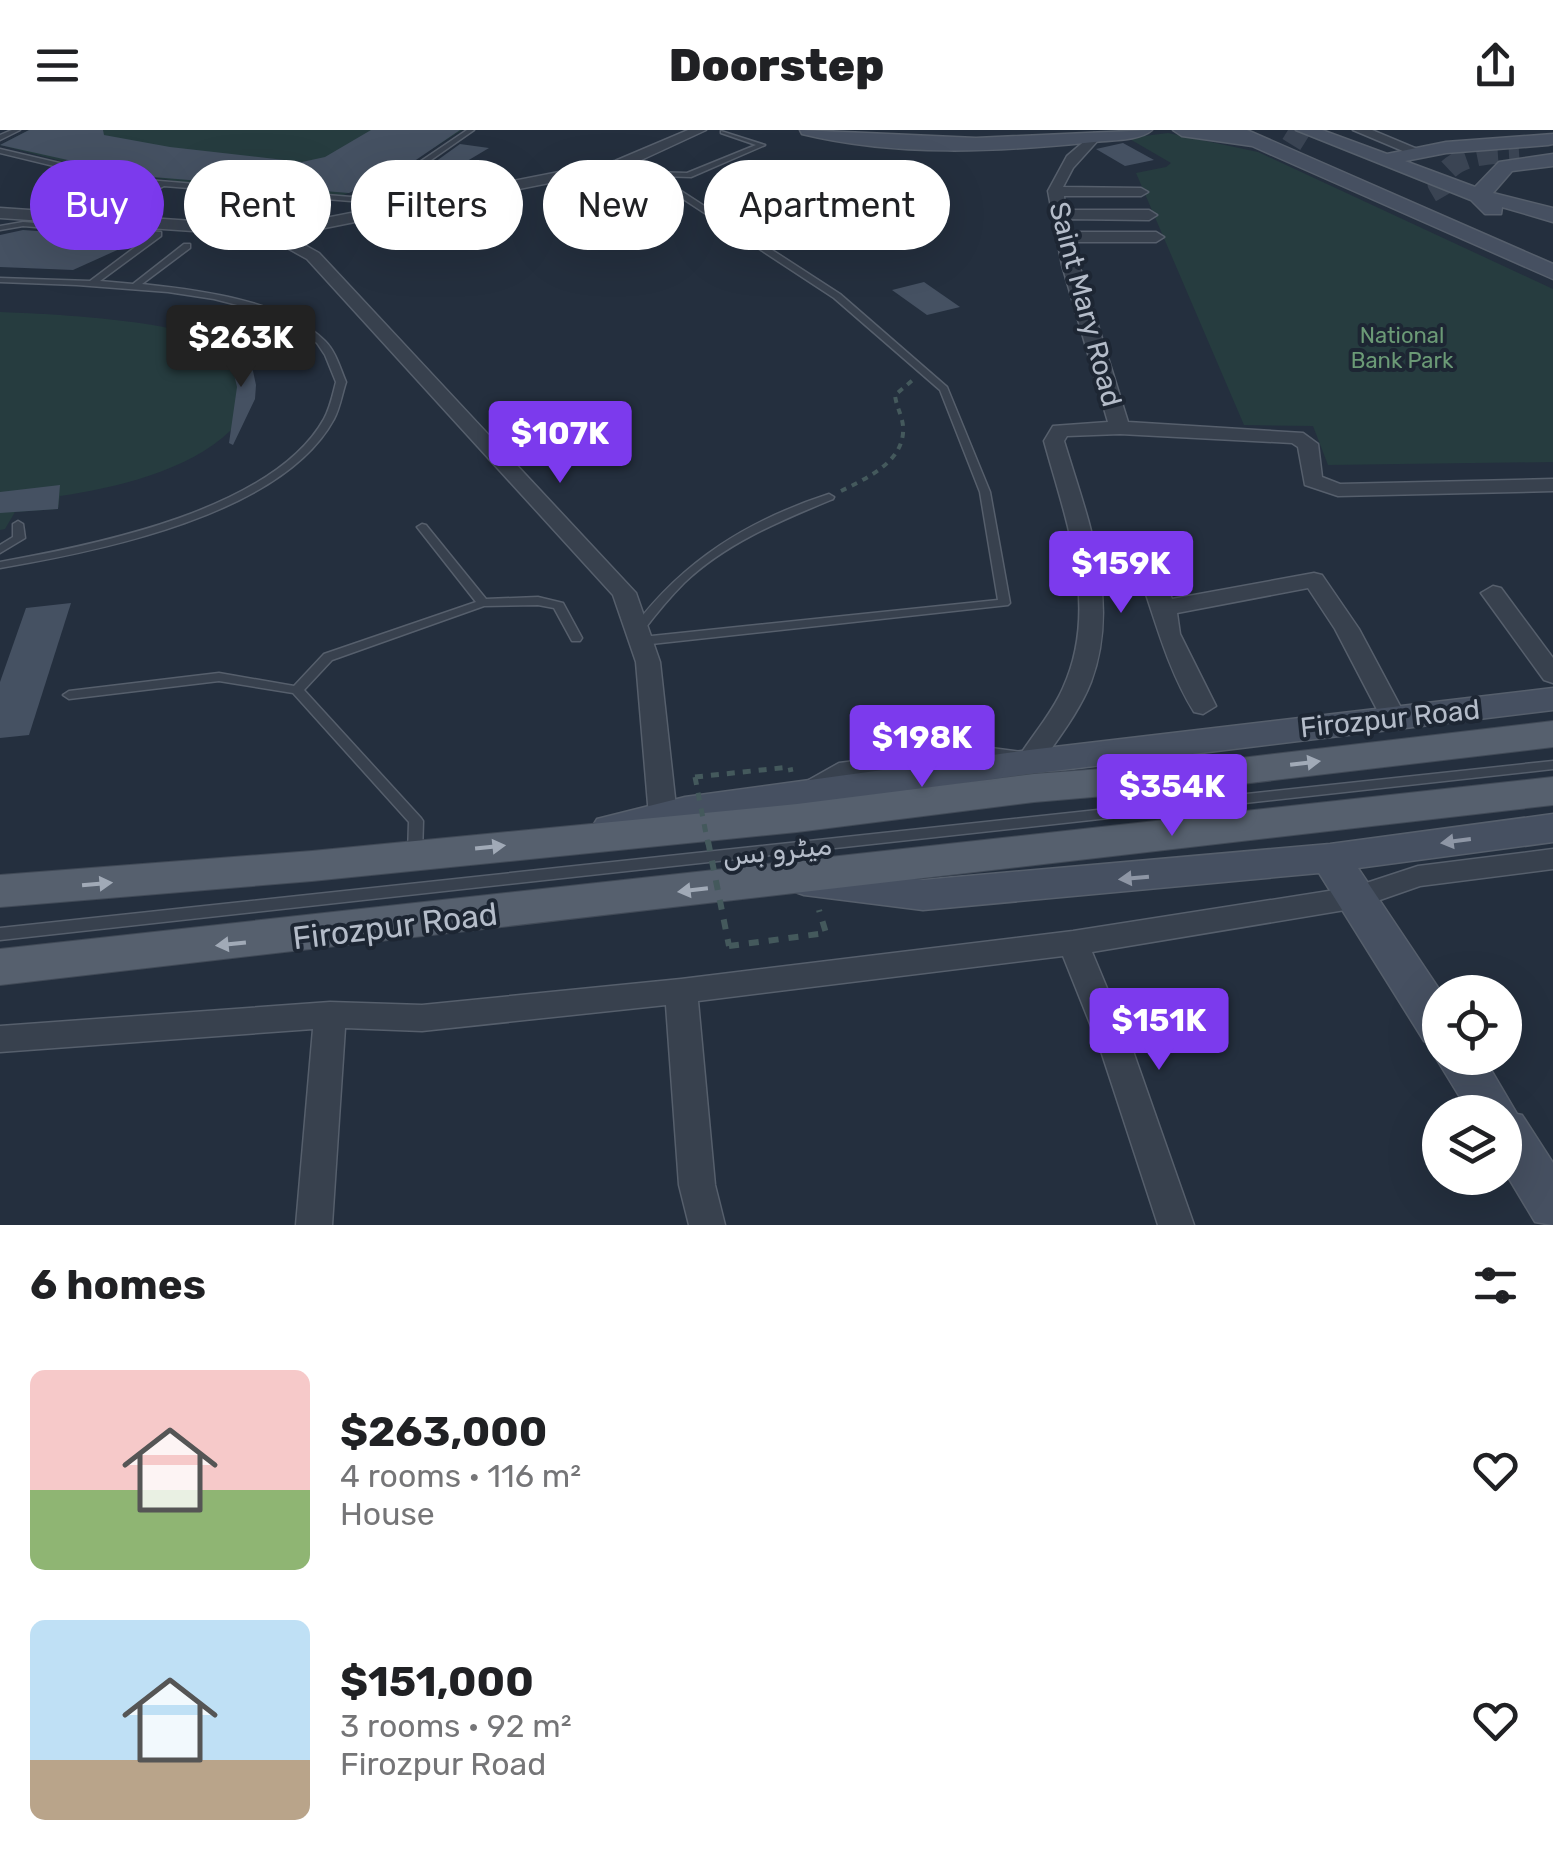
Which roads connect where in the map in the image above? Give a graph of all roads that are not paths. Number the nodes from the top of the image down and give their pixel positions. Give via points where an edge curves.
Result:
1 (18, 130) edge
2 (470, 130) edge
3 (700, 130) edge
4 (809, 130) edge
5 (1144, 130) edge
6 (1182, 130) edge
7 (1231, 130) edge
8 (1360, 130) edge
9 (723, 132) edge
10 (848, 134) edge
11 (1314, 135) edge
12 (1260, 136) edge
13 (1094, 137) junction
14 (0, 138) edge
15 (1553, 138) edge
16 (1487, 144) junction
17 (1553, 149) edge
18 (0, 151) edge
19 (1415, 152) junction
20 (1522, 158) junction
21 (38, 160) edge
22 (1553, 160) edge
23 (1386, 161) junction
24 (164, 184) edge
25 (1408, 190) junction
26 (1055, 191) junction
27 (1141, 192) dead end
28 (1445, 196) dead end
29 (1478, 196) junction
30 (0, 213) edge
31 (1057, 214) junction
32 (1149, 214) dead end
33 (30, 215) edge
34 (1553, 216) edge
35 (30, 224) edge
36 (0, 228) edge
37 (1498, 228) junction
38 (164, 229) edge
39 (1063, 236) junction
40 (1553, 236) edge
41 (1156, 238) dead end
42 (184, 248) edge
43 (136, 250) edge
44 (302, 250) edge
45 (1553, 251) edge
46 (1553, 272) edge
47 (0, 280) edge
48 (92, 283) junction
49 (132, 288) junction
50 (1120, 428) junction
51 (1553, 485) edge
52 (829, 497) road end
53 (18, 524) dead end
54 (422, 526) dead end
55 (0, 550) edge
56 (1146, 563) dead end
57 (0, 566) edge
58 (1493, 594) dead end
59 (483, 603) junction
60 (1164, 608) junction
61 (641, 634) junction
62 (576, 638) dead end
63 (1553, 675) edge
64 (297, 690) junction
65 (69, 695) dead end
66 (1553, 699) edge
67 (1202, 706) dead end
68 (1394, 719) junction
69 (1553, 734) edge
70 (1553, 765) edge
71 (1032, 775) junction
72 (1553, 791) edge
73 (663, 816) junction
74 (1553, 828) edge
75 (576, 838) junction
76 (414, 855) junction
77 (1330, 858) junction
78 (1553, 859) edge
79 (790, 878) junction
80 (0, 892) edge
81 (1357, 897) junction
82 (0, 934) edge
83 (1073, 943) junction
84 (0, 967) edge
85 (680, 991) junction
86 (1422, 1000) edge
87 (330, 1016) junction
88 (0, 1039) edge
89 (1522, 1157) edge
90 (1553, 1206) edge
91 (314, 1225) edge
92 (707, 1225) edge
93 (1176, 1225) edge

1 - 14 lane
2 - 24 lane via 422,164 351,199
3 - 38 street via 619,164 294,229
4 - 10 main road
5 - 13 main road
6 - 12 main road
7 - 12 main road
8 - 19 street
9 - 61 lane via 762,145 688,175 647,173 837,296 930,373 954,409 985,492 1004,603
10 - 13 main road via 971,145
11 - 23 main road
11 - 25 main road
12 - 25 main road
12 - 46 main road
13 - 26 street, Saint Mary Road
15 - 16 main road
16 - 19 main road
16 - 20 main road via 1489,156
17 - 20 main road
18 - 21 lane
19 - 23 main road
20 - 22 main road
20 - 29 main road via 1500,170
23 - 29 main road
25 - 37 main road
26 - 27 street
26 - 31 street, Saint Mary Road
28 - 37 main road
29 - 34 main road
29 - 40 main road via 1497,212
30 - 33 street
31 - 32 street
31 - 39 street, Saint Mary Road
35 - 36 lane
37 - 45 main road
39 - 41 street
39 - 50 street, Saint Mary Road
42 - 49 lane
43 - 48 lane
44 - 61 street via 624,593
47 - 48 lane
48 - 49 lane
49 - 57 lane via 212,297 300,325 324,344 341,382 328,421 300,453 257,485 182,522 78,553
50 - 51 street via 1296,437 1308,444 1312,481 1338,490
50 - 71 street, Saint Mary Road via 1072,427 1055,434 1095,604 1094,636
52 - 61 lane via 699,563 669,587
53 - 55 lane via 19,538
54 - 59 lane
56 - 60 street
58 - 63 street
59 - 62 lane via 559,605
59 - 64 lane via 328,657
60 - 67 street via 1168,634
60 - 68 street via 1314,580
61 - 73 street
64 - 65 lane via 218,677
64 - 76 lane via 416,821
66 - 68 main road, Firozpur Road
68 - 71 main road, Firozpur Road via 1229,735
71 -> 69 main road via 1233,772
70 - 82 lane, میٹرو بس
71 - 73 main road, Firozpur Road via 799,780
71 - 75 main road, Firozpur Road via 796,818
72 - 79 main road, Firozpur Road
73 - 75 main road, Firozpur Road
74 -> 77 main road, Firozpur Road
76 -> 75 main road, Firozpur Road
80 -> 76 main road, Firozpur Road
77 -> 79 main road, Firozpur Road via 923,895
77 - 81 main road
78 - 81 street via 1418,876
79 -> 84 main road, Firozpur Road via 338,934
81 - 83 street
81 - 86 main road
83 - 85 street
83 - 93 street via 1118,1050
85 - 87 street via 422,1018
85 - 92 street via 697,1185
87 - 88 street
87 - 91 street
89 - 90 main road

